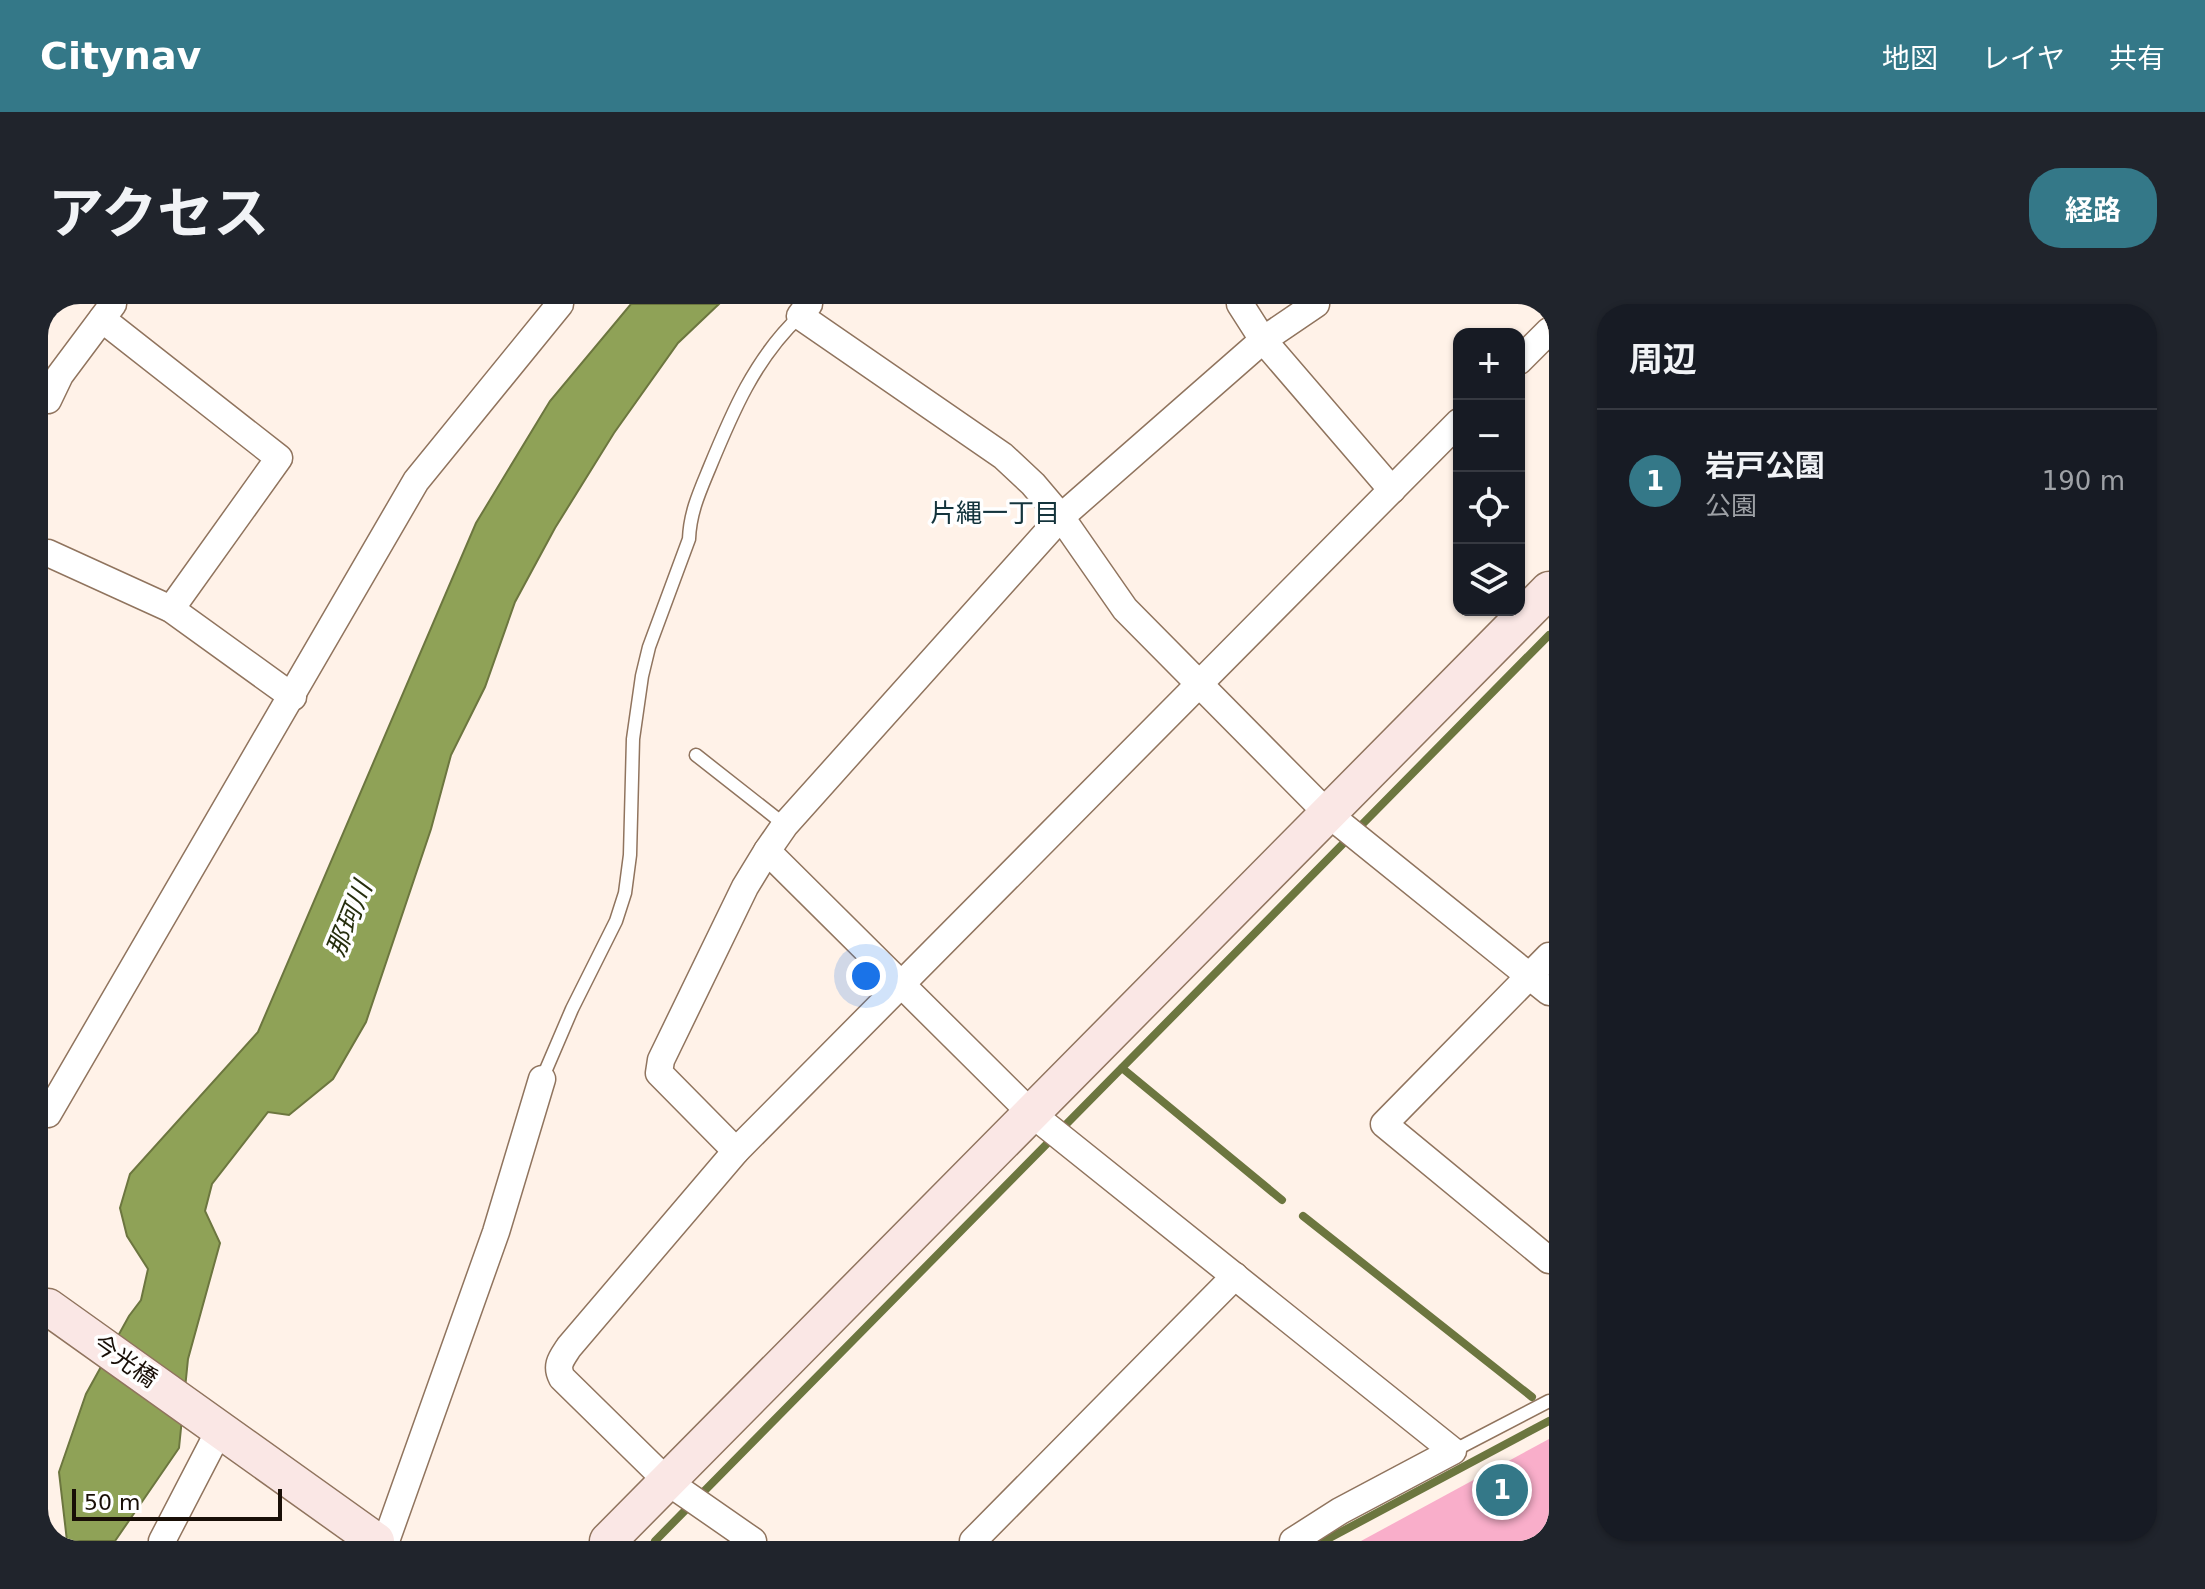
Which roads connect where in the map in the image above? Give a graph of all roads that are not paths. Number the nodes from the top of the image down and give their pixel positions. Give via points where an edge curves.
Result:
1 (560, 304) edge
2 (1240, 304) edge
3 (1316, 304) edge
4 (804, 310) edge
5 (108, 312) edge
6 (1549, 331) edge
7 (1263, 340) junction
8 (1525, 355) edge
9 (48, 400) edge
10 (1453, 428) edge
11 (1392, 490) junction
12 (1061, 517) junction
13 (48, 553) edge
14 (1549, 590) edge
15 (171, 609) junction
16 (1199, 684) junction
17 (293, 697) junction
18 (696, 755) dead end
19 (1327, 813) junction
20 (785, 825) junction
21 (767, 851) junction
22 (1549, 956) edge
23 (1539, 983) edge
24 (901, 985) junction
25 (542, 1079) joint
26 (48, 1114) edge
27 (1032, 1114) junction
28 (736, 1151) junction
29 (1549, 1260) edge
30 (1235, 1276) junction
31 (48, 1307) edge
32 (1549, 1401) edge
33 (211, 1422) junction
34 (1453, 1451) junction
35 (668, 1482) junction
36 (162, 1541) edge
37 (376, 1541) edge
38 (386, 1541) edge
39 (608, 1541) edge
40 (753, 1541) edge
41 (973, 1541) edge
42 (1293, 1541) edge

1 - 17 street via 416,481
2 - 7 street
3 - 7 street
4 - 12 street via 1003,456
4 - 25 lane via 757,365 696,499 689,539 642,676 633,739 625,893
5 - 9 street via 60,375
5 - 15 street via 279,458
6 - 8 street
7 - 11 street
7 - 12 street
10 - 11 street
11 - 16 street
12 - 16 street via 1125,609
12 - 20 street
13 - 15 street
14 - 19 street
15 - 17 street
16 - 19 street
16 - 24 street
17 - 26 street
18 - 20 lane
19 - 23 street
19 - 27 street
20 - 21 street
21 - 24 street
21 - 28 street via 745,887 659,1073
22 - 23 street
23 - 29 street via 1384,1124
24 - 27 street
24 - 28 street
25 - 38 street via 496,1232
27 - 30 street
27 - 35 street
28 - 35 street via 559,1362 562,1378
30 - 34 street
30 - 41 street
31 - 33 street, 今光橋
32 - 34 lane
33 - 36 street
33 - 37 street, 今光橋
34 - 42 street
35 - 39 street
35 - 40 street

